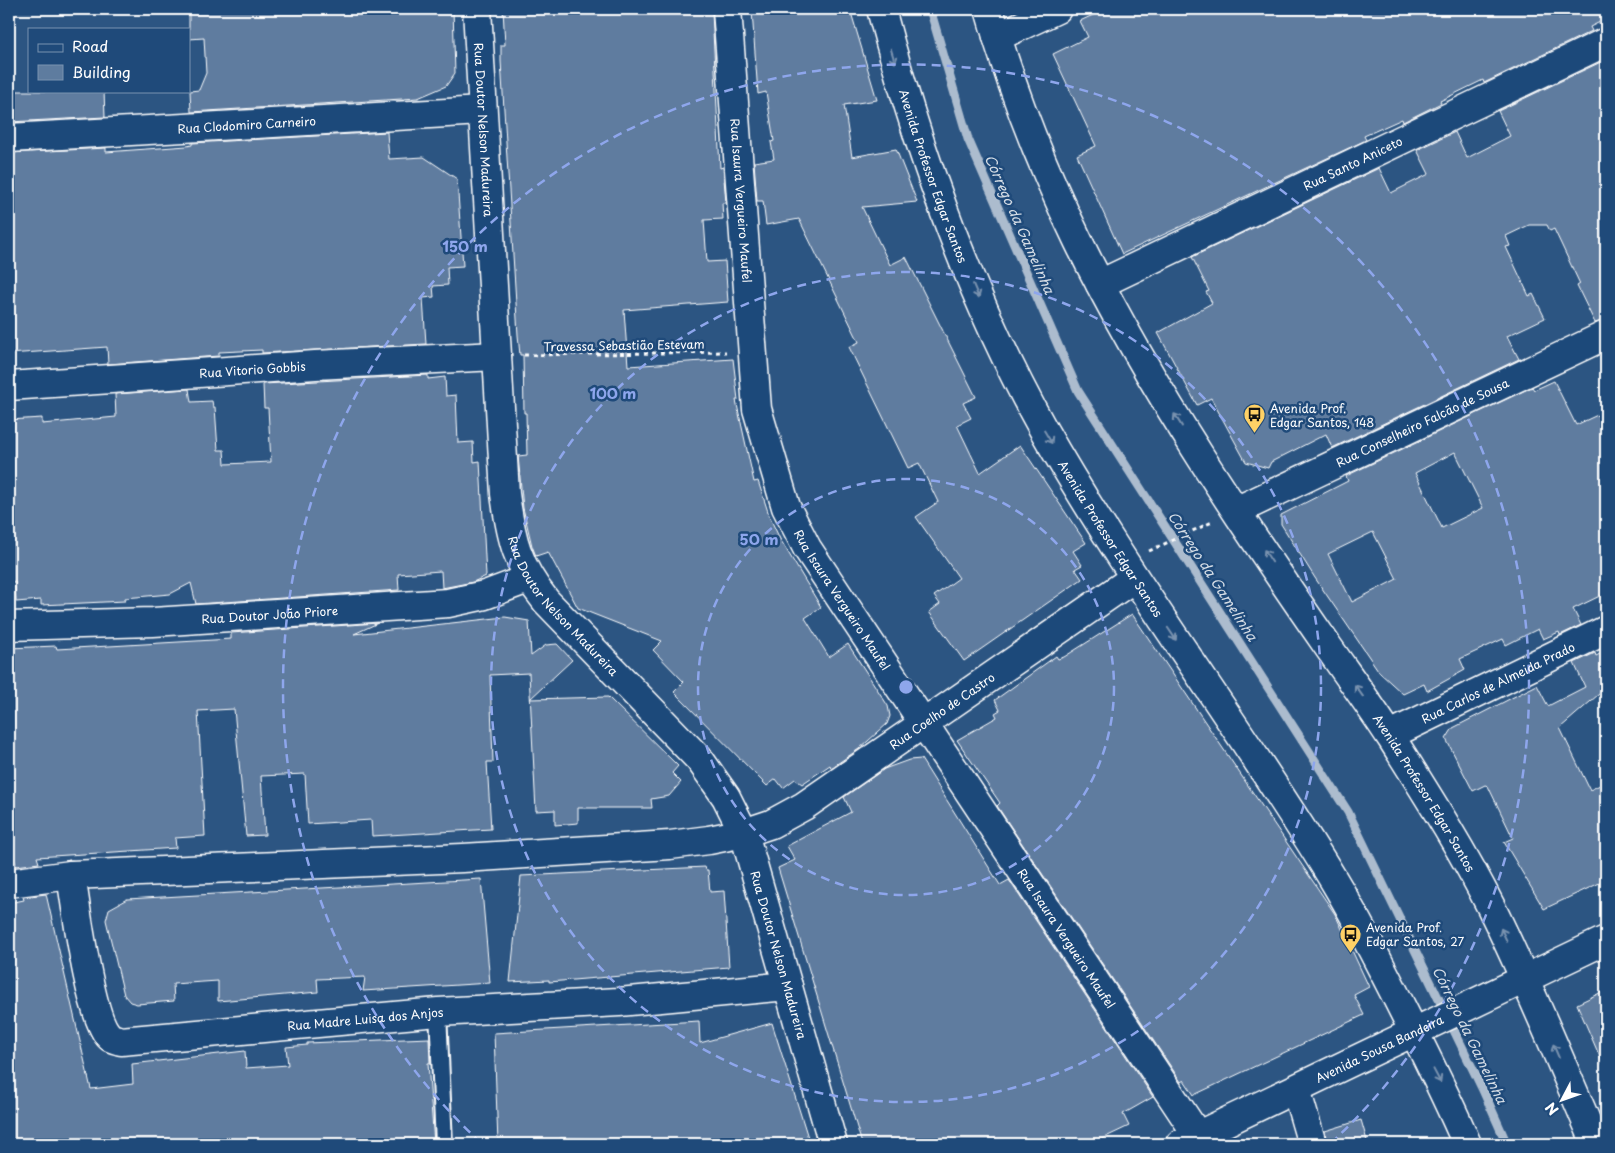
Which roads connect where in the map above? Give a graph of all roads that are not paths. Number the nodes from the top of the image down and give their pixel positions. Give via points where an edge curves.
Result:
1 (477, 9) edge
2 (727, 9) edge
3 (881, 9) edge
4 (989, 9) edge
5 (1057, 9) edge
6 (997, 38) junction
7 (1606, 42) edge
8 (482, 111) junction
9 (9, 138) edge
10 (1100, 284) junction
11 (1606, 335) edge
12 (497, 356) junction
13 (9, 386) edge
14 (1238, 510) junction
15 (528, 578) junction
16 (1134, 578) junction
17 (9, 626) edge
18 (1606, 630) edge
19 (924, 725) junction
20 (1390, 735) junction
21 (744, 833) junction
22 (71, 875) junction
23 (9, 883) edge
24 (1606, 940) edge
25 (1518, 983) junction
26 (788, 986) junction
27 (438, 1012) junction
28 (1423, 1029) junction
29 (1296, 1089) junction
30 (1189, 1140) edge
31 (444, 1144) edge
32 (833, 1144) edge
33 (1312, 1144) edge
34 (1467, 1144) edge
35 (1596, 1144) edge

1 - 8 street, Rua Doutor Nelson Madureira
2 - 19 street, Rua Isaura Vergueiro Maufel via 757,409 786,507 807,548
3 -> 16 street, Avenida Professor Edgar Santos via 936,189 997,341 1043,429
4 - 6 street, Avenida Professor Edgar Santos
5 - 6 street
6 - 10 street, Avenida Professor Edgar Santos via 1028,125
7 - 10 street, Rua Santo Aniceto
8 - 9 street, Rua Clodomiro Carneiro
8 - 12 street, Rua Doutor Nelson Madureira
14 -> 10 street, Avenida Professor Edgar Santos via 1204,462 1122,329
11 - 14 street, Rua Conselheiro Falcão de Sousa
12 - 13 street, Rua Vitorio Gobbis
12 - 15 street, Rua Doutor Nelson Madureira via 510,530
20 -> 14 street, Avenida Professor Edgar Santos
15 - 17 street, Rua Doutor João Priore via 485,595 448,603 153,622
15 - 21 street, Rua Doutor Nelson Madureira via 546,601 700,760 726,797
16 - 19 street, Rua Coelho de Castro
16 -> 28 street, Avenida Professor Edgar Santos via 1219,702 1334,881
18 - 20 street, Rua Carlos de Almeida Prado
19 - 21 street, Rua Coelho de Castro via 804,806 771,824
19 - 30 street, Rua Isaura Vergueiro Maufel
25 -> 20 street, Avenida Professor Edgar Santos via 1489,904
21 - 22 street via 670,845 463,858
21 - 26 street, Rua Doutor Nelson Madureira
22 - 23 street
22 - 27 street, Rua Madre Luisa dos Anjos via 93,996 102,1026 111,1038 121,1041
24 - 25 street, Avenida Sousa Bandeira
25 - 28 street, Avenida Sousa Bandeira
35 -> 25 street, Avenida Professor Edgar Santos
26 - 27 street, Rua Madre Luisa dos Anjos via 619,1002
26 - 32 street, Rua Doutor Nelson Madureira
27 - 31 lane
28 - 29 street, Avenida Sousa Bandeira
28 -> 34 street, Avenida Professor Edgar Santos
29 - 30 street, Avenida Sousa Bandeira
29 - 33 street

